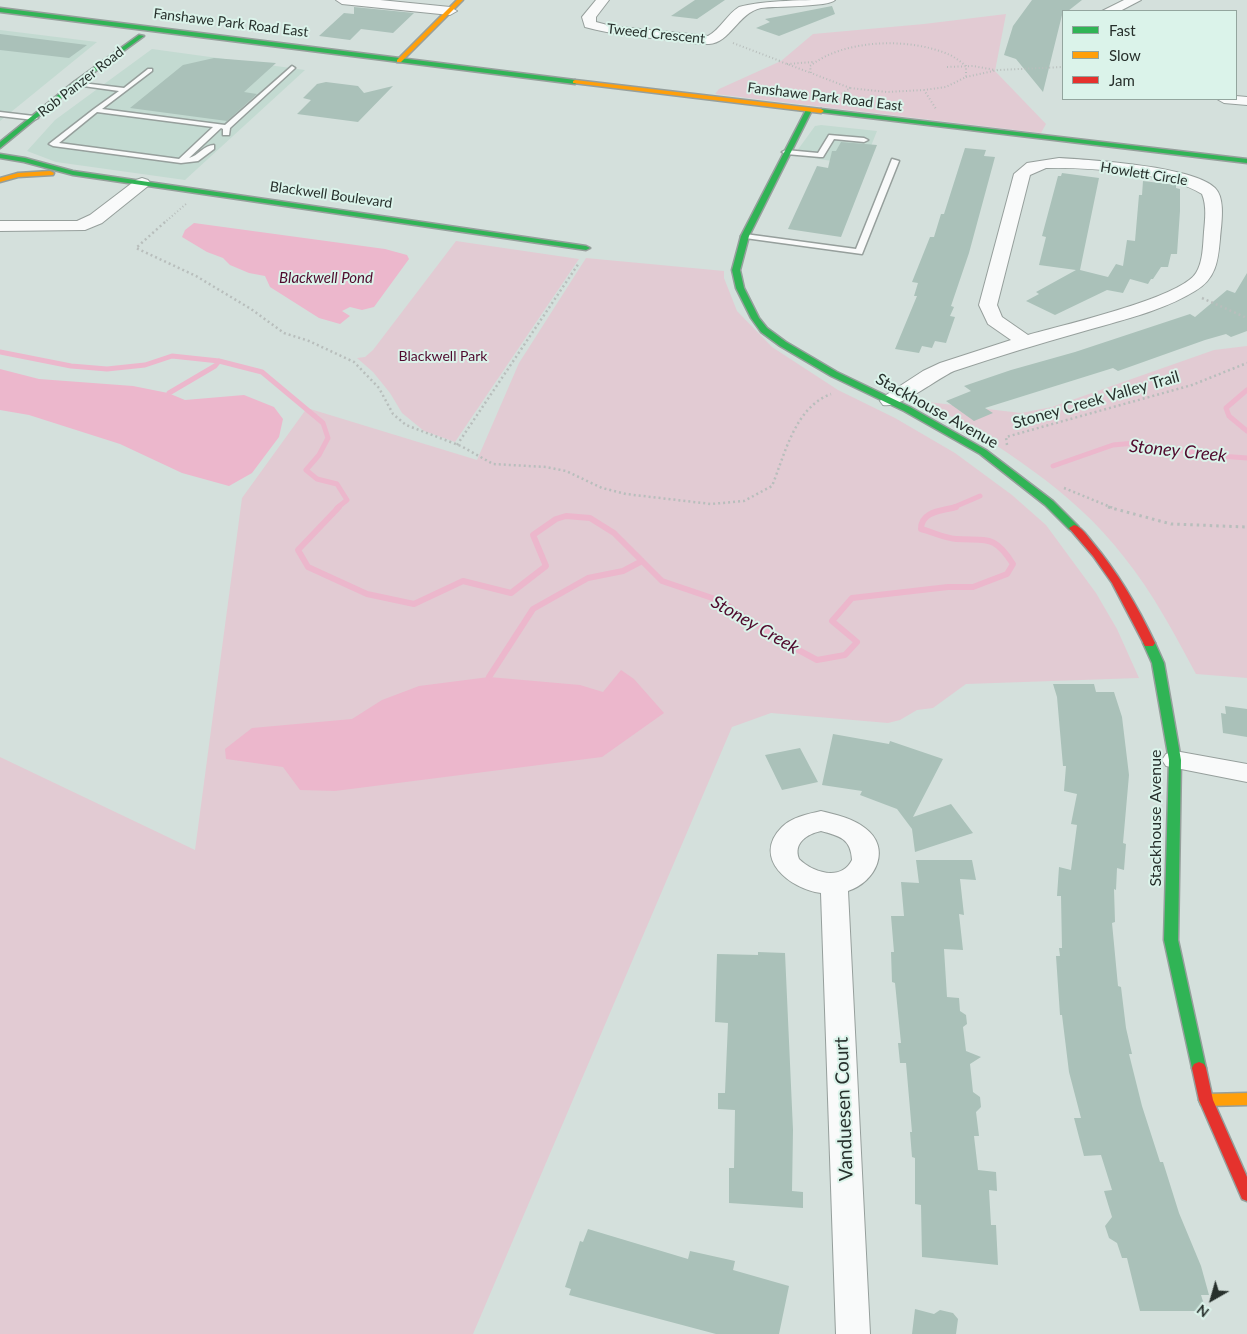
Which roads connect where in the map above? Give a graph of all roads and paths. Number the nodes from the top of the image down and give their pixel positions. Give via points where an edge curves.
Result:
1 (342, 0) edge
2 (460, 0) edge
3 (603, 0) edge
4 (828, 0) edge
5 (1135, 0) edge
6 (0, 10) edge
7 (1116, 10) edge
8 (450, 11) junction
9 (0, 20) edge
10 (145, 32) junction
11 (718, 37) junction
12 (399, 61) junction
13 (813, 62) junction
14 (787, 64) junction
15 (947, 66) dead end
16 (966, 66) junction
17 (1062, 67) edge
18 (292, 68) dead end
19 (150, 70) dead end
20 (998, 70) junction
21 (811, 74) junction
22 (966, 77) junction
23 (76, 84) junction
24 (850, 88) junction
25 (125, 90) junction
26 (924, 90) junction
27 (1232, 100) edge
28 (831, 102) dead end
29 (1247, 102) edge
30 (96, 110) junction
31 (809, 110) junction
32 (0, 114) edge
33 (939, 114) dead end
34 (34, 118) junction
35 (219, 126) junction
36 (11, 136) junction
37 (864, 140) dead end
38 (0, 146) edge
39 (211, 147) dead end
40 (786, 152) junction
41 (0, 156) edge
42 (18, 158) junction
43 (181, 161) junction
44 (895, 161) dead end
45 (1247, 161) edge
46 (72, 173) junction
47 (18, 175) junction
48 (0, 180) edge
49 (142, 183) junction
50 (199, 191) junction
51 (0, 226) edge
52 (745, 236) junction
53 (585, 252) joint
54 (1183, 290) junction
55 (1247, 318) edge
56 (1025, 342) junction
57 (1247, 363) edge
58 (838, 394) dead end
59 (890, 401) junction
60 (457, 445) junction
61 (1013, 450) dead end
62 (1060, 485) dead end
63 (1247, 527) edge
64 (1175, 760) junction
65 (1247, 773) edge
66 (834, 884) dead end
67 (1247, 1098) edge
68 (1206, 1100) junction
69 (1247, 1194) edge
70 (852, 1334) edge

1 - 8 street
2 - 8 street
3 - 11 street, Tweed Crescent via 589,17 590,24 610,30 692,40
4 - 11 street, Tweed Crescent via 747,8 737,14
5 - 7 street
6 - 10 street, Fanshawe Park Road East
8 - 12 street
9 - 10 street, Fanshawe Park Road East
10 - 12 street, Fanshawe Park Road East via 384,64
10 - 23 street, Rob Panzer Road
11 - 14 path
12 - 31 street, Fanshawe Park Road East
13 - 14 path
13 - 16 path via 828,52 873,44 939,52
13 - 21 path
14 - 21 path
15 - 16 path
16 - 20 path
16 - 22 path
17 - 20 path
18 - 35 lane via 227,130
19 - 25 lane
20 - 22 path
21 - 24 path
22 - 26 path via 946,86
23 - 25 lane
23 - 34 street, Rob Panzer Road
24 - 26 path via 887,92
24 - 28 path
25 - 30 lane
26 - 33 path
27 - 29 street
30 - 35 lane
30 - 43 lane via 54,144
31 - 40 street, Stackhouse Avenue
31 - 45 street, Fanshawe Park Road East
32 - 34 lane
34 - 36 street, Rob Panzer Road
35 - 43 lane
36 - 38 street
36 - 42 street
37 - 40 lane via 832,137 820,155
39 - 43 lane via 196,158
40 - 52 street, Stackhouse Avenue
41 - 42 street, Blackwell Boulevard
42 - 46 street, Blackwell Boulevard
42 - 47 street via 25,169
44 - 52 lane via 859,252
46 - 47 street, Blackwell Boulevard
46 - 49 street, Blackwell Boulevard
47 - 48 street, Blackwell Boulevard
49 - 50 street, Blackwell Boulevard
49 - 51 street via 96,219 79,226
50 - 53 street, Blackwell Boulevard
50 - 60 path via 136,248 196,276 284,333 354,362 379,388 393,414 406,425
52 - 59 street, Stackhouse Avenue via 736,270 740,288 754,318 764,330 834,374
53 - 60 path
54 - 55 path
54 - 56 street, Howlett Circle via 1140,307
54 - 56 street, Howlett Circle via 1201,278 1209,262 1213,202 1210,191 1204,186 1173,176 1066,163 1031,166 1022,174 988,305 994,320
56 - 59 street, Howlett Circle via 947,367
57 - 61 path, Stoney Creek Valley Trail via 1192,385 1006,437 1005,444
58 - 60 path via 828,394 814,404 796,426 772,486 744,501 711,504 626,494 602,488 566,471 493,464
59 - 64 street, Stackhouse Avenue via 983,452 1049,503 1096,551 1137,615 1158,663
62 - 63 path via 1103,505 1171,524
64 - 65 street
64 - 68 street, Stackhouse Avenue via 1172,940
66 - 70 street, Vanduesen Court
67 - 68 street
68 - 69 street, Stackhouse Avenue

